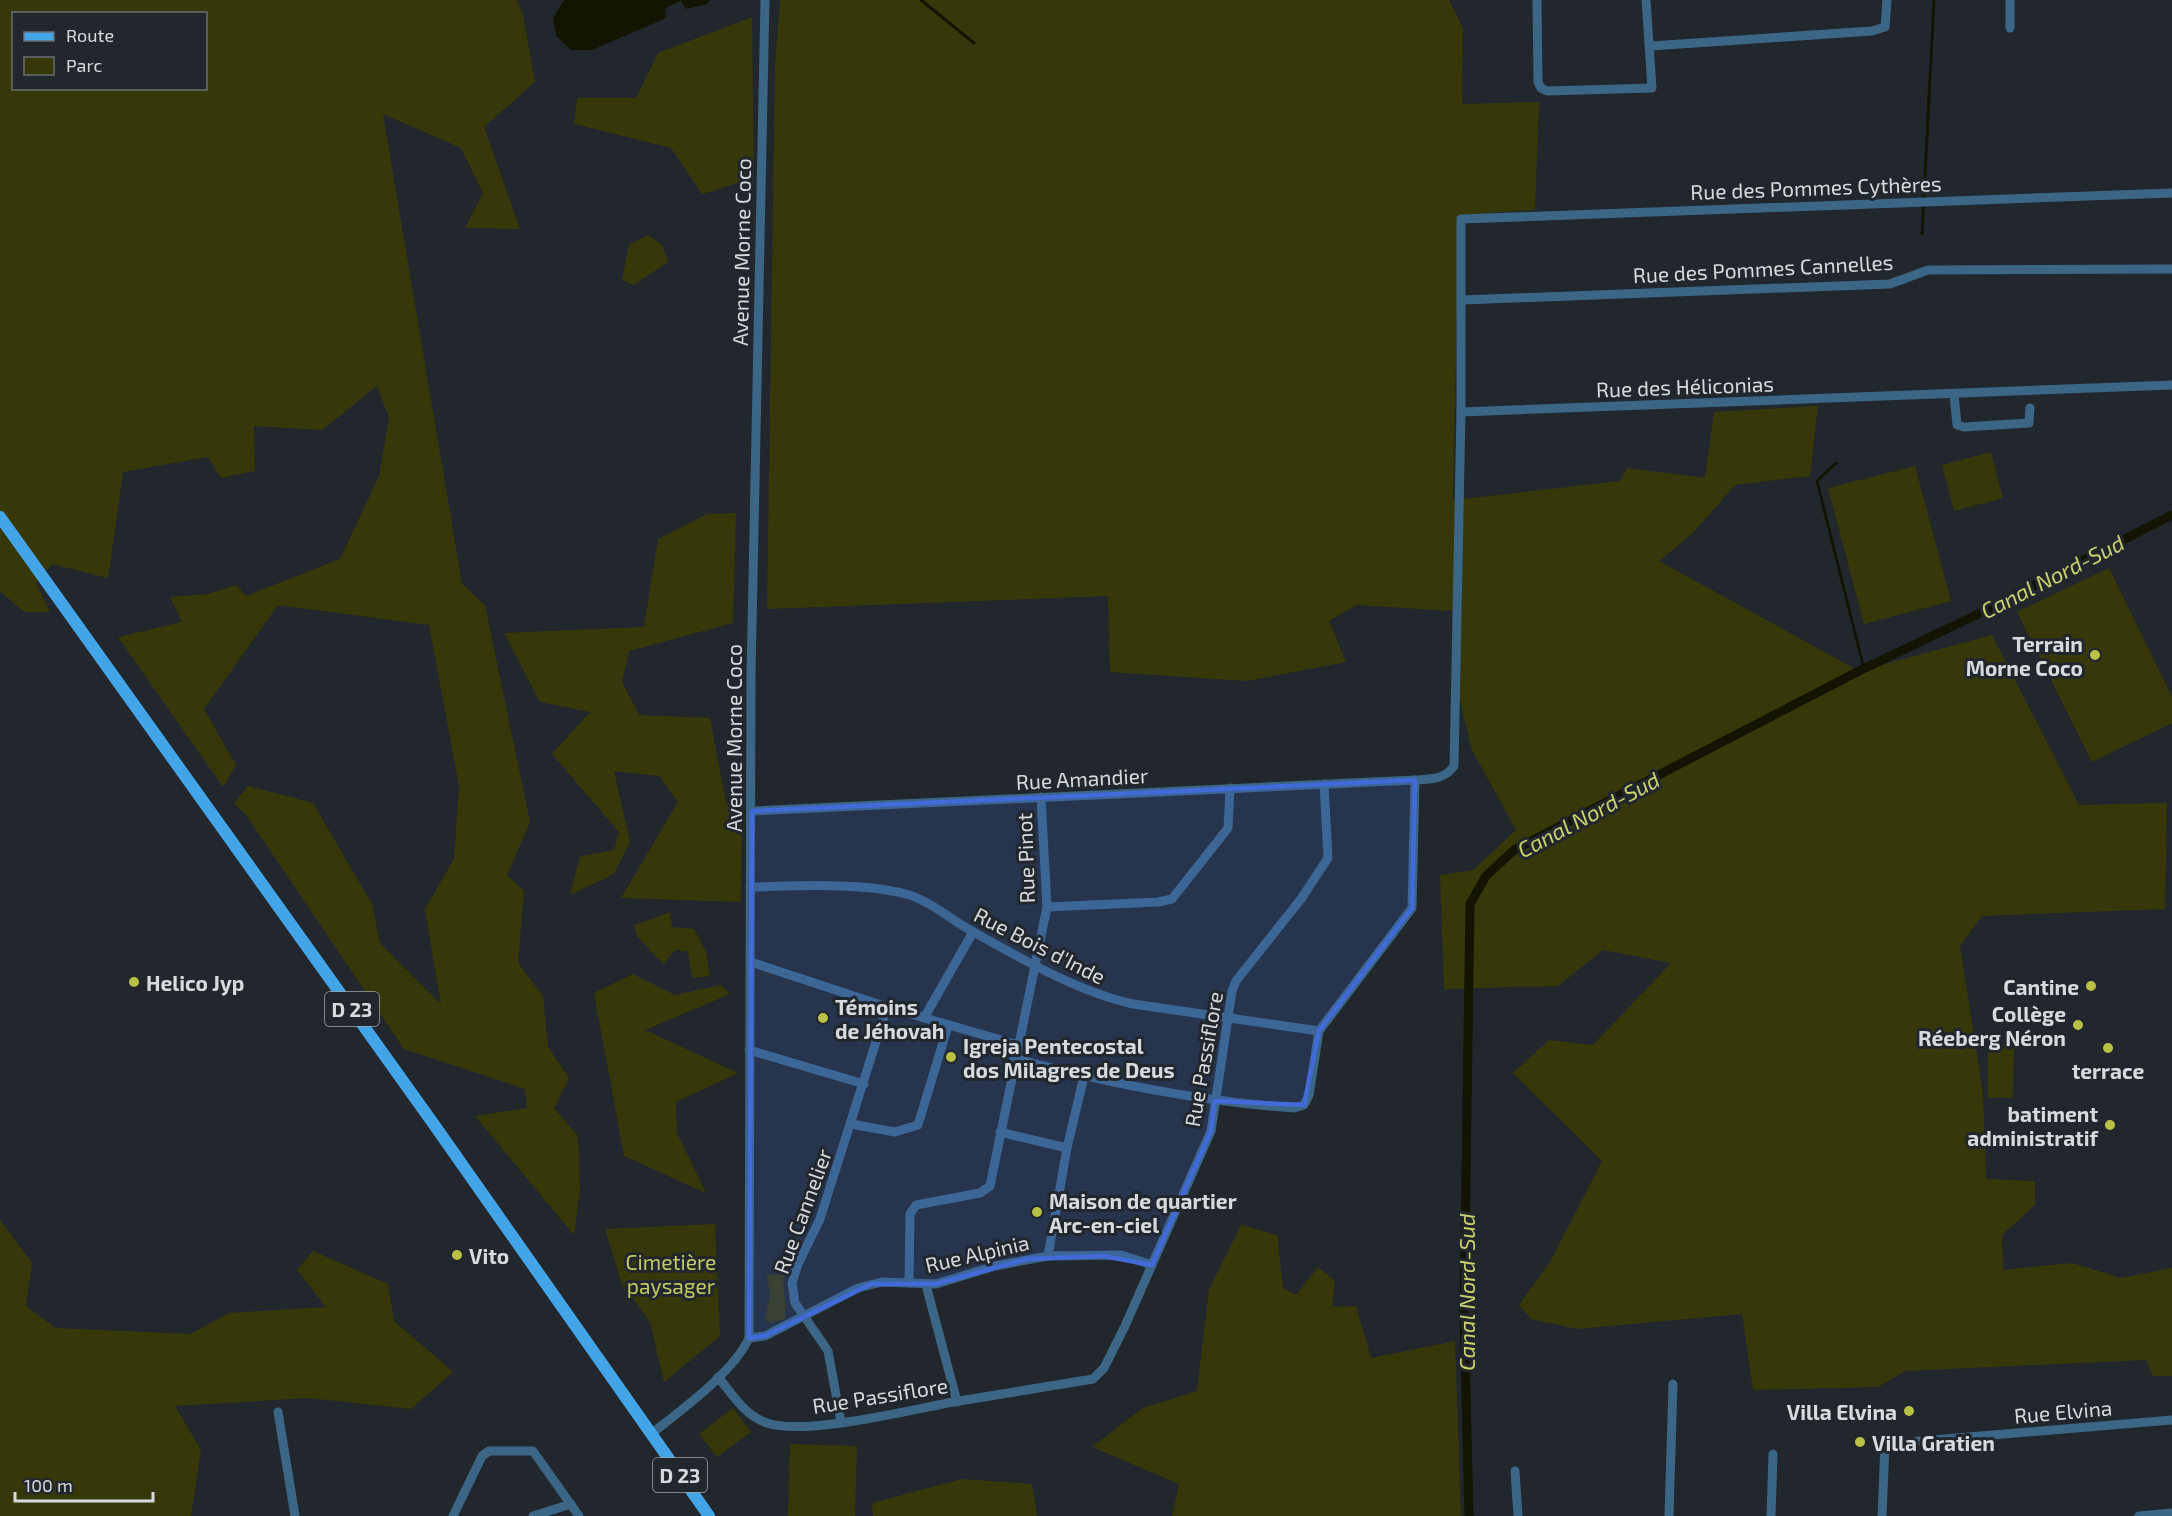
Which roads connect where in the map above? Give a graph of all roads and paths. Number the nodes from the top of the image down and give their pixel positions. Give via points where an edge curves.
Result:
1 (765, 0) edge
2 (1537, 0) edge
3 (1646, 0) edge
4 (1887, 0) edge
5 (2010, 0) edge
6 (2010, 28) dead end
7 (1651, 46) junction
8 (2172, 193) edge
9 (1461, 219) joint
10 (2172, 269) edge
11 (1462, 300) junction
12 (2172, 385) edge
13 (1954, 395) junction
14 (2030, 408) dead end
15 (1461, 412) junction
16 (0, 517) edge
17 (1415, 780) junction
18 (1324, 784) junction
19 (1230, 788) junction
20 (1041, 797) junction
21 (752, 811) junction
22 (750, 887) junction
23 (1047, 907) junction
24 (973, 932) junction
25 (751, 962) junction
26 (1036, 964) junction
27 (887, 1007) junction
28 (1228, 1017) junction
29 (924, 1018) junction
30 (948, 1026) junction
31 (1320, 1031) junction
32 (1018, 1046) junction
33 (749, 1050) junction
34 (1014, 1058) junction
35 (1084, 1076) junction
36 (864, 1084) junction
37 (1215, 1101) junction
38 (851, 1124) junction
39 (1000, 1132) junction
40 (1067, 1148) junction
41 (1048, 1256) junction
42 (1152, 1265) junction
43 (909, 1283) junction
44 (926, 1285) junction
45 (803, 1316) junction
46 (750, 1338) junction
47 (718, 1377) junction
48 (1673, 1384) dead end
49 (957, 1402) junction
50 (278, 1412) dead end
51 (2172, 1420) edge
52 (842, 1422) junction
53 (651, 1434) junction
54 (1773, 1454) dead end
55 (1515, 1471) dead end
56 (571, 1504) junction
57 (2172, 1513) edge
58 (295, 1516) edge
59 (453, 1516) edge
60 (533, 1516) edge
61 (579, 1516) edge
62 (709, 1516) edge
63 (1518, 1516) edge
64 (1669, 1516) edge
65 (1771, 1516) edge
66 (1882, 1516) edge
67 (2139, 1516) edge

1 - 21 street, Avenue Morne Coco via 751,662
2 - 7 street via 1538,82 1547,91 1652,88
3 - 7 street
4 - 7 street via 1885,27 1872,31
5 - 6 street
8 - 9 street, Rue des Pommes Cythères
9 - 11 street, Rue Amandier
10 - 11 street, Rue des Pommes Cannelles via 1920,273 1890,284
11 - 15 street, Rue Amandier
12 - 13 street, Rue des Héliconias
13 - 14 street via 1955,420 1964,427 2029,423
13 - 15 street, Rue des Héliconias
15 - 17 street, Rue Amandier via 1454,766 1440,778
16 - 53 main road, D 23
17 - 18 street, Rue Amandier
17 - 31 street via 1412,908
18 - 19 street, Rue Amandier
18 - 28 street, Rue Passiflore via 1328,858 1236,981
19 - 20 street, Rue Amandier
19 - 23 street via 1228,828 1172,899
20 - 21 street, Rue Amandier
20 - 23 street, Rue Pinot
21 - 22 street, Avenue Morne Coco
22 - 24 street, Rue Bois d'Inde via 831,887 909,895
22 - 25 street, Avenue Morne Coco
23 - 26 street, Rue Pinot
24 - 26 street, Rue Bois d'Inde
24 - 29 street
25 - 27 street
25 - 33 street, Avenue Morne Coco
26 - 28 street, Rue Bois d'Inde via 1103,997
26 - 32 street, Rue Pinot
27 - 29 street
27 - 36 street, Rue Cannelier
28 - 31 street, Rue Bois d'Inde
28 - 37 street, Rue Passiflore
29 - 30 street
30 - 32 street
30 - 38 street via 918,1125 895,1132
31 - 37 street via 1304,1105 1294,1108
32 - 34 street, Rue Pinot
33 - 36 street
33 - 46 street, Avenue Morne Coco
34 - 35 street
34 - 39 street, Rue Pinot
35 - 37 street
35 - 40 street
36 - 38 street, Rue Cannelier
37 - 42 street, Rue Passiflore via 1211,1131
38 - 45 street, Rue Cannelier via 820,1219 792,1283 795,1303
39 - 40 street
39 - 43 street, Rue Pinot via 990,1186 980,1193 916,1205 910,1214
40 - 41 street
41 - 42 street, Rue Alpinia via 1121,1255
41 - 44 street, Rue Alpinia
42 - 49 street, Rue Passiflore via 1104,1368 1093,1379
43 - 44 street, Rue Alpinia
43 - 45 street, Rue Alpinia via 882,1282 858,1288
44 - 49 street
45 - 46 street, Rue Alpinia via 765,1336
45 - 52 street, Rue Cannelier via 828,1351
46 - 47 street
47 - 52 street, Rue Passiflore via 746,1413 768,1423
47 - 53 street
48 - 64 street
49 - 52 street, Rue Passiflore
50 - 58 street
51 - 66 street, Rue Elvina via 1886,1444
53 - 62 main road, D 23
54 - 65 street
55 - 63 street
56 - 59 street via 533,1450 489,1451 482,1456
56 - 60 street
56 - 61 street
57 - 67 street

